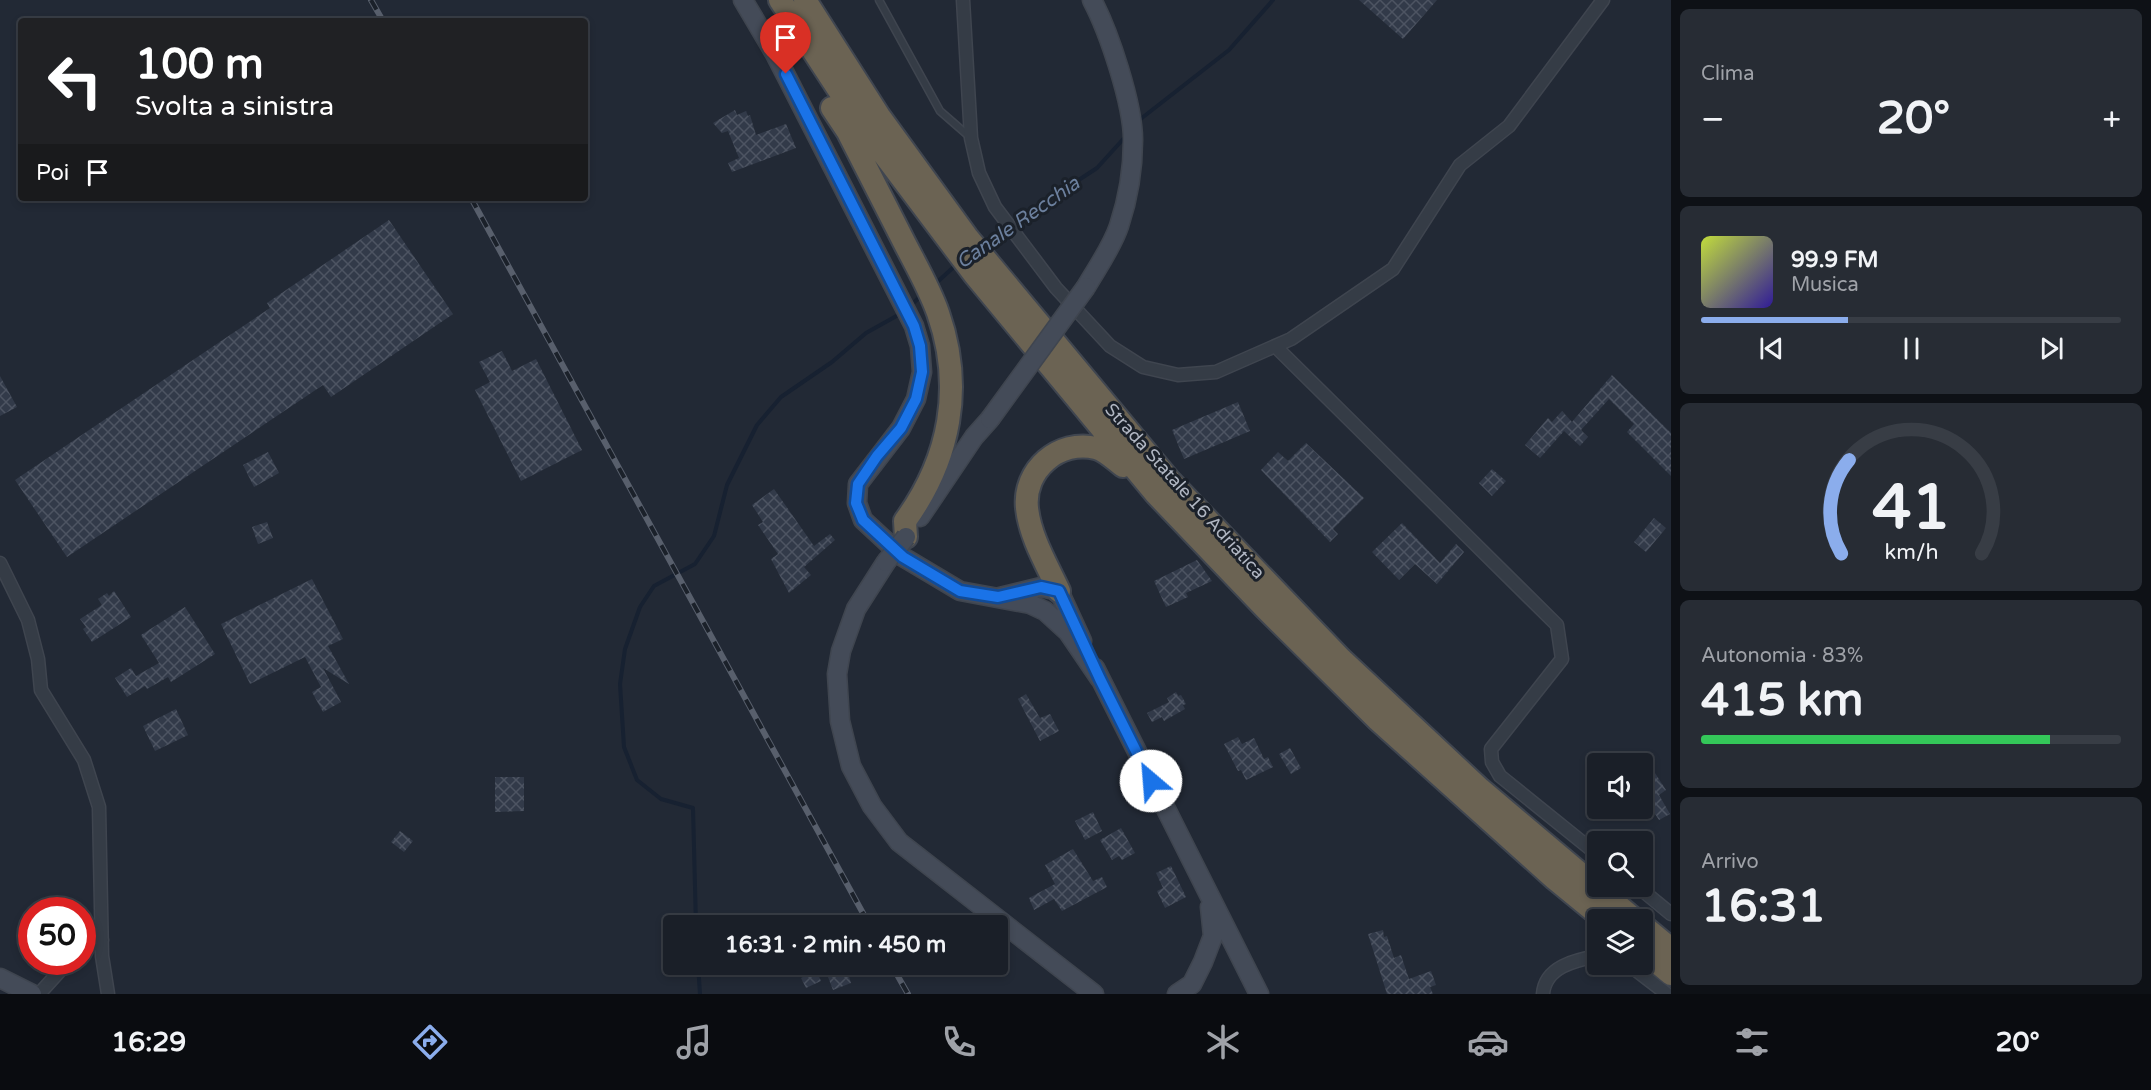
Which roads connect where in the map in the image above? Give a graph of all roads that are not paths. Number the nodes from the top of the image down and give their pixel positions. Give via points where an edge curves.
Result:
1 (743, 0) edge
2 (764, 0) edge
3 (780, 0) edge
4 (805, 0) edge
5 (879, 0) edge
6 (1092, 0) edge
7 (1603, 0) edge
8 (964, 3) edge
9 (971, 138) junction
10 (960, 241) junction
11 (980, 268) junction
12 (1276, 346) junction
13 (1156, 494) junction
14 (906, 537) junction
15 (0, 563) edge
16 (1059, 591) junction
17 (998, 597) junction
18 (1030, 604) junction
19 (1100, 679) junction
20 (1587, 846) edge
21 (1203, 883) junction
22 (1650, 897) edge
23 (1591, 909) edge
24 (1622, 909) edge
25 (1671, 914) edge
26 (1653, 934) edge
27 (102, 940) junction
28 (96, 943) edge
29 (1671, 949) edge
30 (1587, 958) edge
31 (1653, 959) edge
32 (1671, 974) edge
33 (56, 975) edge
34 (1642, 975) edge
35 (0, 978) edge
36 (32, 994) edge
37 (39, 994) edge
38 (108, 994) edge
39 (1094, 994) edge
40 (1177, 994) edge
41 (1258, 994) edge
42 (1543, 994) edge
43 (1667, 994) edge

1 - 17 main road via 775,54 914,326 920,346 922,372 916,399 901,428 858,484 856,503 863,520 903,557 960,591
2 - 14 highway via 848,132 938,312 948,350 948,429 937,467 905,521
3 - 10 highway, Strada Statale 16 Adriatica via 861,124
4 - 10 highway, Strada Statale 16 Adriatica
5 - 9 lane via 940,111
6 - 14 main road, bridge via 1104,22 1126,96 1133,138 1119,228 1086,287 974,437
7 - 12 street via 1509,126 1460,165 1393,269
8 - 9 street
9 - 12 street via 979,173 995,207 1056,288 1110,346 1143,367 1178,375 1216,372
10 - 11 highway, Strada Statale 16 Adriatica
11 - 13 highway, Strada Statale 16 Adriatica
11 - 24 highway, Strada Statale 16 Adriatica via 1170,481 1341,659 1480,789
12 - 20 street via 1557,625 1562,659 1491,749 1492,762 1500,776
13 - 16 highway via 1097,448 1073,446 1049,456 1030,482 1027,507 1036,541
13 - 23 highway, Strada Statale 16 Adriatica via 1377,719
14 - 39 main road, bridge via 856,609 841,651 837,674 840,721 851,766 872,806 899,842
15 - 27 street via 28,620 41,690 84,760 99,807
16 - 17 main road via 1041,587
16 - 18 main road via 1048,600
16 - 19 main road
17 - 18 main road
18 - 19 main road via 1068,632
19 - 21 main road
21 - 40 main road via 1213,936 1192,984
21 - 41 main road
22 - 25 street
26 - 29 highway
27 - 28 street
27 - 38 street
30 - 42 street via 1552,972
31 - 32 highway
33 - 37 street
34 - 43 street
35 - 36 main road

